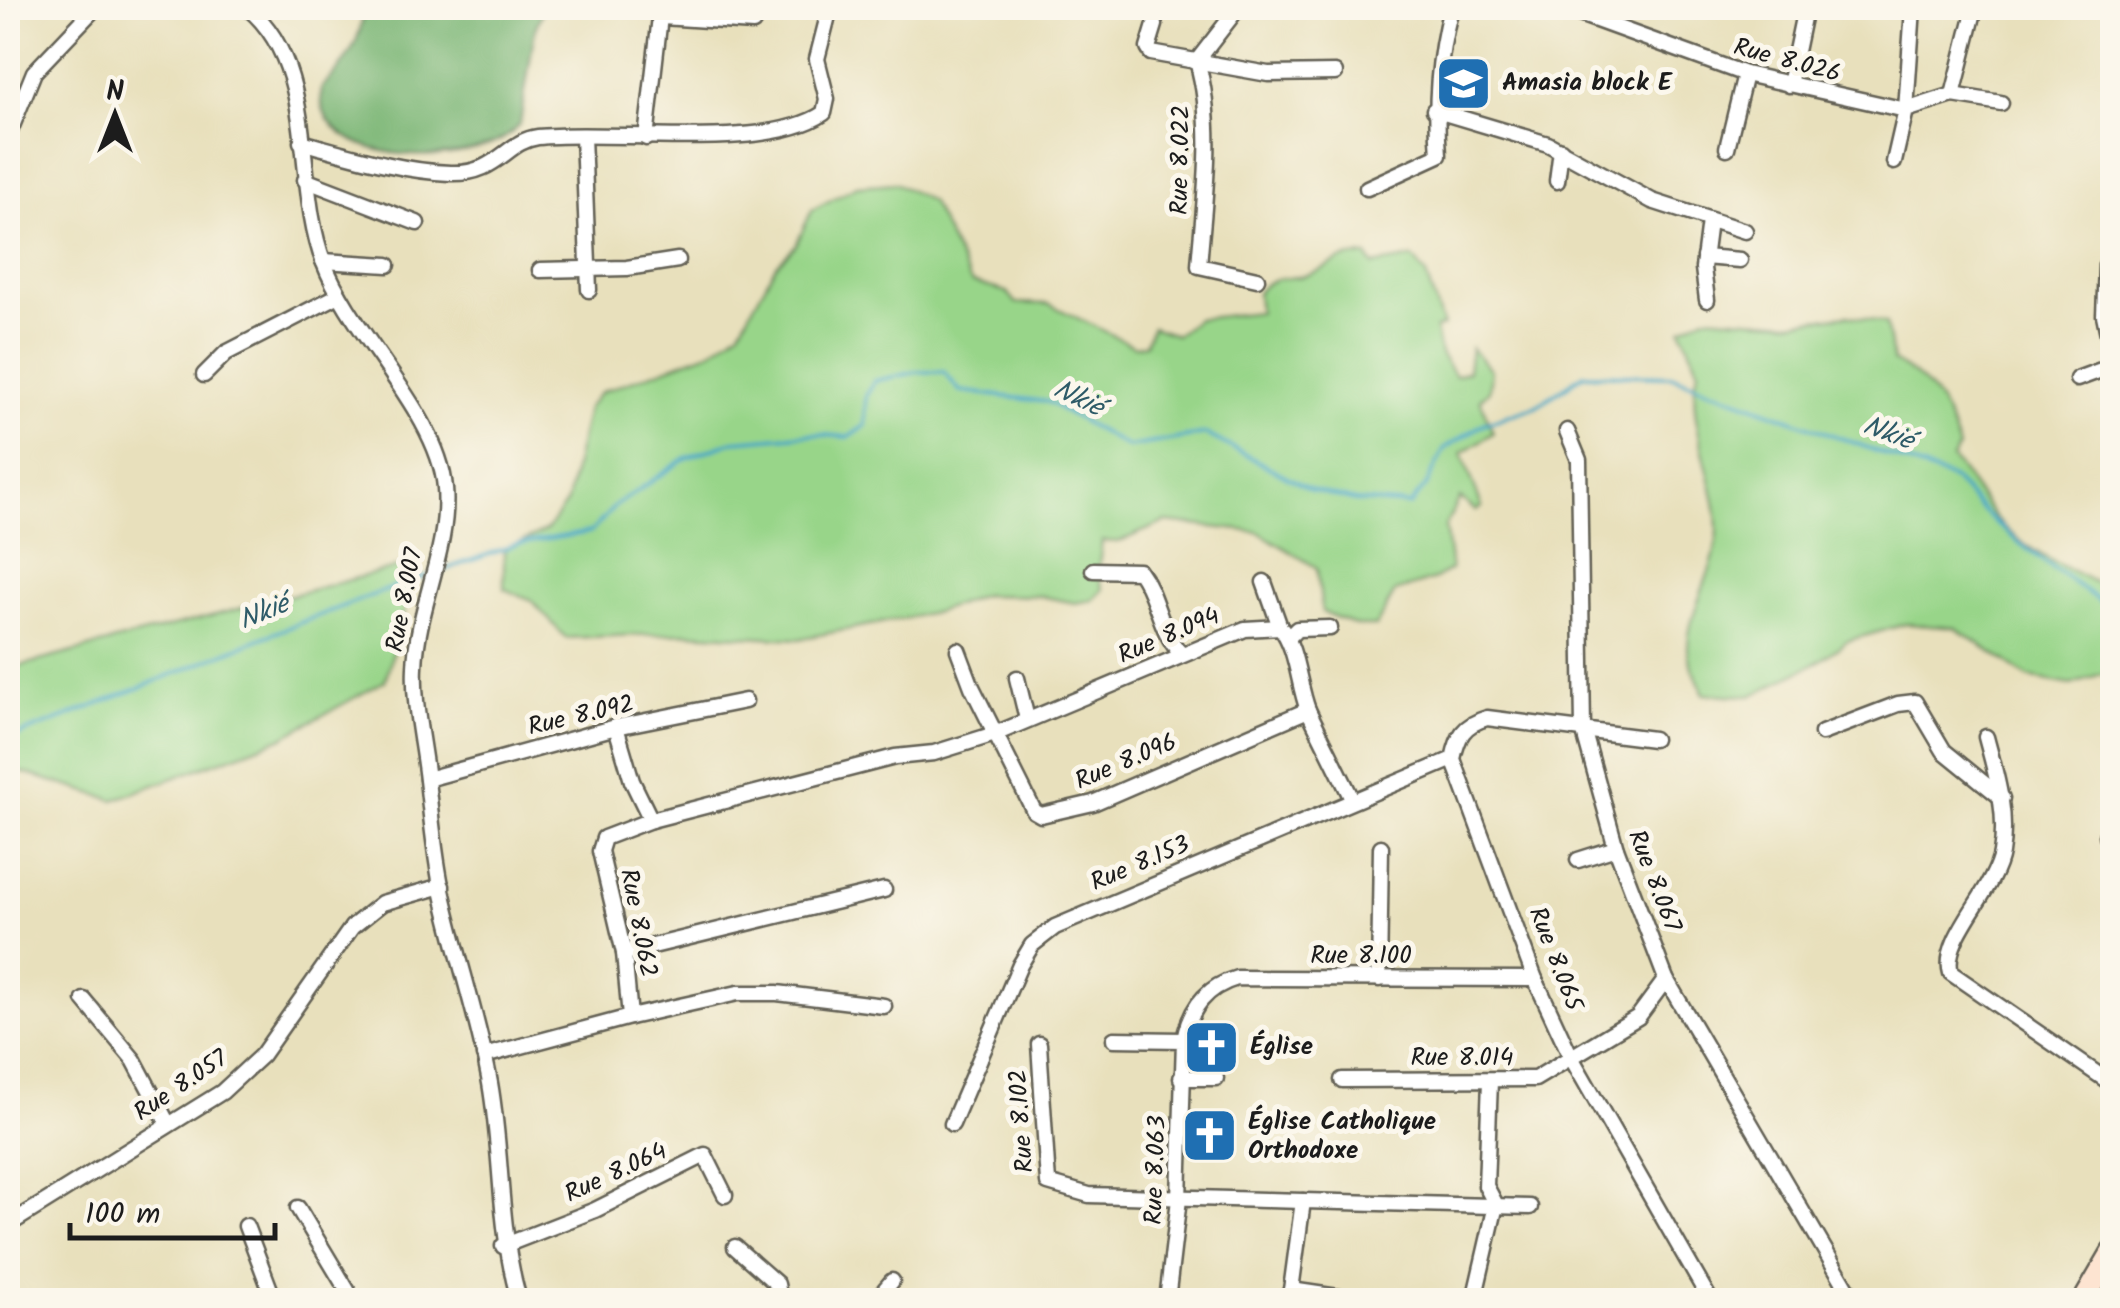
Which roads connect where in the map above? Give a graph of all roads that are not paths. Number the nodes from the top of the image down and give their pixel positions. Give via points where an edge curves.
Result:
1 (95, 8) edge
2 (248, 8) edge
3 (830, 8) edge
4 (1238, 8) edge
5 (1452, 8) edge
6 (1564, 8) edge
7 (1804, 8) edge
8 (1913, 8) edge
9 (1975, 8) edge
10 (662, 12) edge
11 (1596, 14) edge
12 (754, 24) dead end
13 (1154, 24) dead end
14 (1198, 61) junction
15 (1335, 73) dead end
16 (1744, 74) junction
17 (1789, 86) junction
18 (1953, 95) junction
19 (2001, 102) dead end
20 (1434, 110) junction
21 (1906, 110) junction
22 (8, 136) edge
23 (584, 136) junction
24 (646, 138) junction
25 (301, 142) junction
26 (1728, 148) dead end
27 (1561, 150) junction
28 (1894, 162) dead end
29 (305, 180) junction
30 (1558, 181) dead end
31 (1367, 188) dead end
32 (1709, 221) junction
33 (417, 223) dead end
34 (1745, 232) dead end
35 (1704, 258) junction
36 (678, 260) dead end
37 (1740, 260) dead end
38 (323, 261) junction
39 (2106, 264) dead end
40 (388, 265) dead end
41 (590, 269) junction
42 (540, 270) dead end
43 (1257, 279) dead end
44 (588, 290) dead end
45 (339, 295) junction
46 (1707, 300) dead end
47 (2112, 353) edge
48 (2112, 366) edge
49 (204, 375) dead end
50 (2077, 379) dead end
51 (1567, 432) dead end
52 (1092, 570) dead end
53 (1264, 582) dead end
54 (1330, 628) dead end
55 (1284, 632) junction
56 (958, 650) dead end
57 (1181, 654) junction
58 (1017, 678) dead end
59 (746, 701) dead end
60 (1308, 710) junction
61 (1028, 719) junction
62 (616, 727) junction
63 (1583, 729) junction
64 (1822, 733) dead end
65 (995, 734) junction
66 (1986, 736) dead end
67 (1654, 739) dead end
68 (1453, 759) junction
69 (428, 779) junction
70 (2002, 798) junction
71 (1352, 799) junction
72 (650, 820) junction
73 (1381, 847) dead end
74 (1616, 848) junction
75 (1578, 860) dead end
76 (442, 886) junction
77 (884, 890) dead end
78 (624, 953) junction
79 (1379, 979) junction
80 (1666, 979) junction
81 (1535, 980) junction
82 (84, 1000) dead end
83 (1196, 1005) joint
84 (884, 1006) dead end
85 (630, 1018) junction
86 (1114, 1039) dead end
87 (1184, 1040) junction
88 (1040, 1044) dead end
89 (484, 1056) junction
90 (1572, 1059) junction
91 (1181, 1078) junction
92 (1216, 1078) dead end
93 (1342, 1080) dead end
94 (1490, 1081) junction
95 (2112, 1084) edge
96 (167, 1122) junction
97 (952, 1124) dead end
98 (725, 1195) dead end
99 (1179, 1199) junction
100 (1304, 1201) junction
101 (1496, 1206) junction
102 (1530, 1207) dead end
103 (298, 1208) dead end
104 (8, 1226) edge
105 (246, 1226) dead end
106 (504, 1246) junction
107 (735, 1247) dead end
108 (2112, 1252) edge
109 (892, 1281) dead end
110 (1289, 1295) edge
111 (1848, 1299) edge
112 (274, 1300) edge
113 (353, 1300) edge
114 (518, 1300) edge
115 (780, 1300) edge
116 (876, 1300) edge
117 (1167, 1300) edge
118 (1358, 1300) edge
119 (1474, 1300) edge
120 (1710, 1300) edge
121 (2084, 1300) edge

1 - 22 street via 34,72
2 - 25 street, Rue 8.007 via 282,50
3 - 24 street via 817,58 824,113 753,133
4 - 14 street
5 - 20 street
6 - 11 street, Rue 8.026
7 - 17 street
8 - 21 street
9 - 18 street
10 - 12 street
10 - 24 street
11 - 16 street, Rue 8.026
13 - 14 street via 1151,53
14 - 15 street via 1268,74
14 - 43 street, Rue 8.022 via 1207,135 1199,266
16 - 17 street, Rue 8.026
16 - 26 street
17 - 21 street, Rue 8.026
18 - 19 street
18 - 21 street
20 - 27 street
20 - 31 street via 1439,155
21 - 28 street
23 - 24 street
23 - 25 street via 534,137 480,171 453,173 406,169
23 - 41 street
25 - 29 street, Rue 8.007
27 - 30 street
27 - 32 street via 1636,194
29 - 33 street
29 - 38 street, Rue 8.007
32 - 34 street
32 - 35 street
35 - 37 street
35 - 46 street
36 - 41 street
38 - 40 street
38 - 45 street, Rue 8.007
39 - 47 street via 2104,315
41 - 42 street
41 - 44 street
45 - 49 street via 226,352
45 - 69 street, Rue 8.007 via 434,446 445,487 414,670
48 - 50 street
51 - 63 street, Rue 8.067 via 1580,468
52 - 57 street via 1139,570
53 - 55 street
54 - 55 street, Rue 8.094
55 - 57 street, Rue 8.094 via 1232,632
55 - 60 street
56 - 65 street, Rue 8.096
57 - 61 street, Rue 8.094
58 - 61 street
59 - 62 street, Rue 8.092
60 - 65 street, Rue 8.096 via 1050,816 1034,811
60 - 71 street
61 - 65 street, Rue 8.094
62 - 69 street, Rue 8.092
62 - 72 street
63 - 67 street
63 - 68 street via 1487,718 1469,723
63 - 74 street, Rue 8.067
64 - 70 street via 1915,702 1944,751
65 - 72 street, Rue 8.094
66 - 70 street
68 - 71 street, Rue 8.153
68 - 81 street, Rue 8.065
69 - 76 street, Rue 8.007
70 - 95 street via 1994,881 1958,934 1951,973
71 - 97 street, Rue 8.153 via 1096,907 1032,945
72 - 78 street, Rue 8.062 via 604,838 600,851
73 - 79 street
74 - 75 street
74 - 80 street, Rue 8.067
76 - 89 street, Rue 8.007
76 - 96 street, Rue 8.057 via 382,903 352,927 262,1055 222,1092
77 - 78 street
78 - 85 street, Rue 8.062
79 - 81 street, Rue 8.100
79 - 83 street, Rue 8.100 via 1237,978 1217,984
80 - 90 street, Rue 8.014 via 1638,1016
80 - 111 street, Rue 8.067
81 - 90 street, Rue 8.065
82 - 96 street via 134,1060
83 - 87 street, Rue 8.063
84 - 85 street via 738,993
85 - 89 street
86 - 87 street
87 - 91 street, Rue 8.063
88 - 99 street, Rue 8.102 via 1048,1182 1089,1195
89 - 106 street, Rue 8.007
90 - 94 street, Rue 8.014 via 1536,1079
90 - 120 street, Rue 8.065
91 - 92 street
91 - 99 street, Rue 8.063
93 - 94 street, Rue 8.014
94 - 101 street via 1486,1186
96 - 104 street, Rue 8.057
98 - 106 street, Rue 8.064 via 705,1155
99 - 100 street
99 - 117 street, Rue 8.063
100 - 101 street
100 - 110 street
101 - 102 street
101 - 119 street
103 - 113 street
105 - 112 street
106 - 114 street, Rue 8.007
107 - 115 street via 778,1284
108 - 121 main road
109 - 116 street
110 - 118 street

